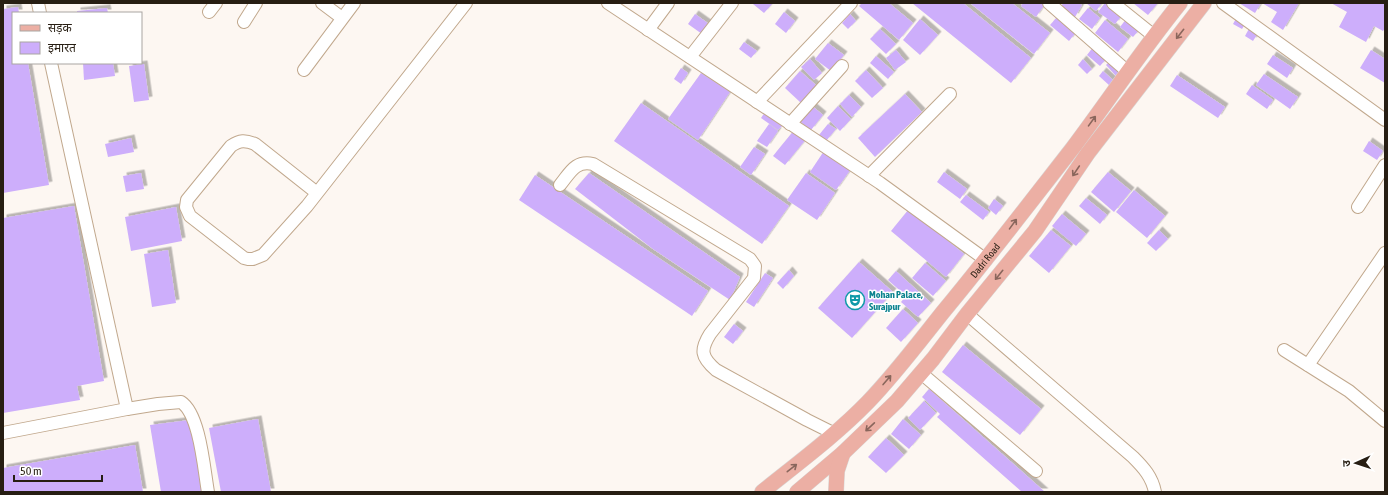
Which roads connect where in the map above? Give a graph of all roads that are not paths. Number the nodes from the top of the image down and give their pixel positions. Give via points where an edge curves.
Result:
1 (256, 3) edge
2 (322, 3) edge
3 (354, 3) edge
4 (466, 3) edge
5 (608, 3) edge
6 (668, 3) edge
7 (732, 3) edge
8 (1049, 3) edge
9 (1113, 3) edge
10 (1180, 3) edge
11 (1204, 3) edge
12 (1223, 3) edge
13 (843, 6) edge
14 (342, 18) junction
15 (244, 22) dead end
16 (648, 30) junction
17 (1154, 36) junction
18 (690, 58) junction
19 (51, 64) edge
20 (842, 66) dead end
21 (304, 70) dead end
22 (1128, 72) junction
23 (950, 94) dead end
24 (757, 102) junction
25 (1385, 120) edge
26 (790, 124) junction
27 (1385, 165) edge
28 (869, 176) junction
29 (560, 185) dead end
30 (317, 193) junction
31 (1358, 207) dead end
32 (1385, 253) edge
33 (986, 260) junction
34 (967, 314) junction
35 (1284, 350) dead end
36 (1308, 365) junction
37 (921, 373) junction
38 (127, 409) junction
39 (1385, 421) edge
40 (3, 433) edge
41 (833, 433) junction
42 (843, 453) junction
43 (1036, 471) dead end
44 (208, 492) edge
45 (762, 492) edge
46 (797, 492) edge
47 (836, 492) edge
48 (1155, 492) edge

1 - 15 street
2 - 14 street
3 - 14 street
4 - 30 street
5 - 16 street
6 - 16 street
7 - 18 street
8 - 22 street
9 - 17 street
10 - 17 main road, Dadri Road
11 -> 34 main road, Dadri Road via 1088,153 1035,231
12 - 25 street
13 - 24 street
14 - 21 street
16 - 18 street
17 - 22 main road, Dadri Road
18 - 24 street
19 - 38 street
20 - 26 street
33 -> 22 main road, Dadri Road
23 - 28 street
24 - 26 street
26 - 28 street
27 - 31 street
28 - 33 street
29 - 41 street via 576,166 584,162 593,164 750,259 755,266 754,278 710,334 704,344 703,354 716,370
30 - 30 street via 263,255 253,259 244,258 190,216 186,207 187,200 231,146 238,141 246,140 255,144
32 - 36 street
41 -> 33 main road, Dadri Road via 869,401
34 - 37 main road, Dadri Road
34 - 48 street via 1133,457 1145,469
35 - 36 street
36 - 39 street via 1349,391
37 -> 42 main road, Dadri Road via 897,401
37 - 43 street
38 - 40 street
38 - 44 street via 175,402 185,405 196,424
45 -> 41 main road, Dadri Road
42 - 46 main road, Dadri Road
42 - 47 main road via 837,471

